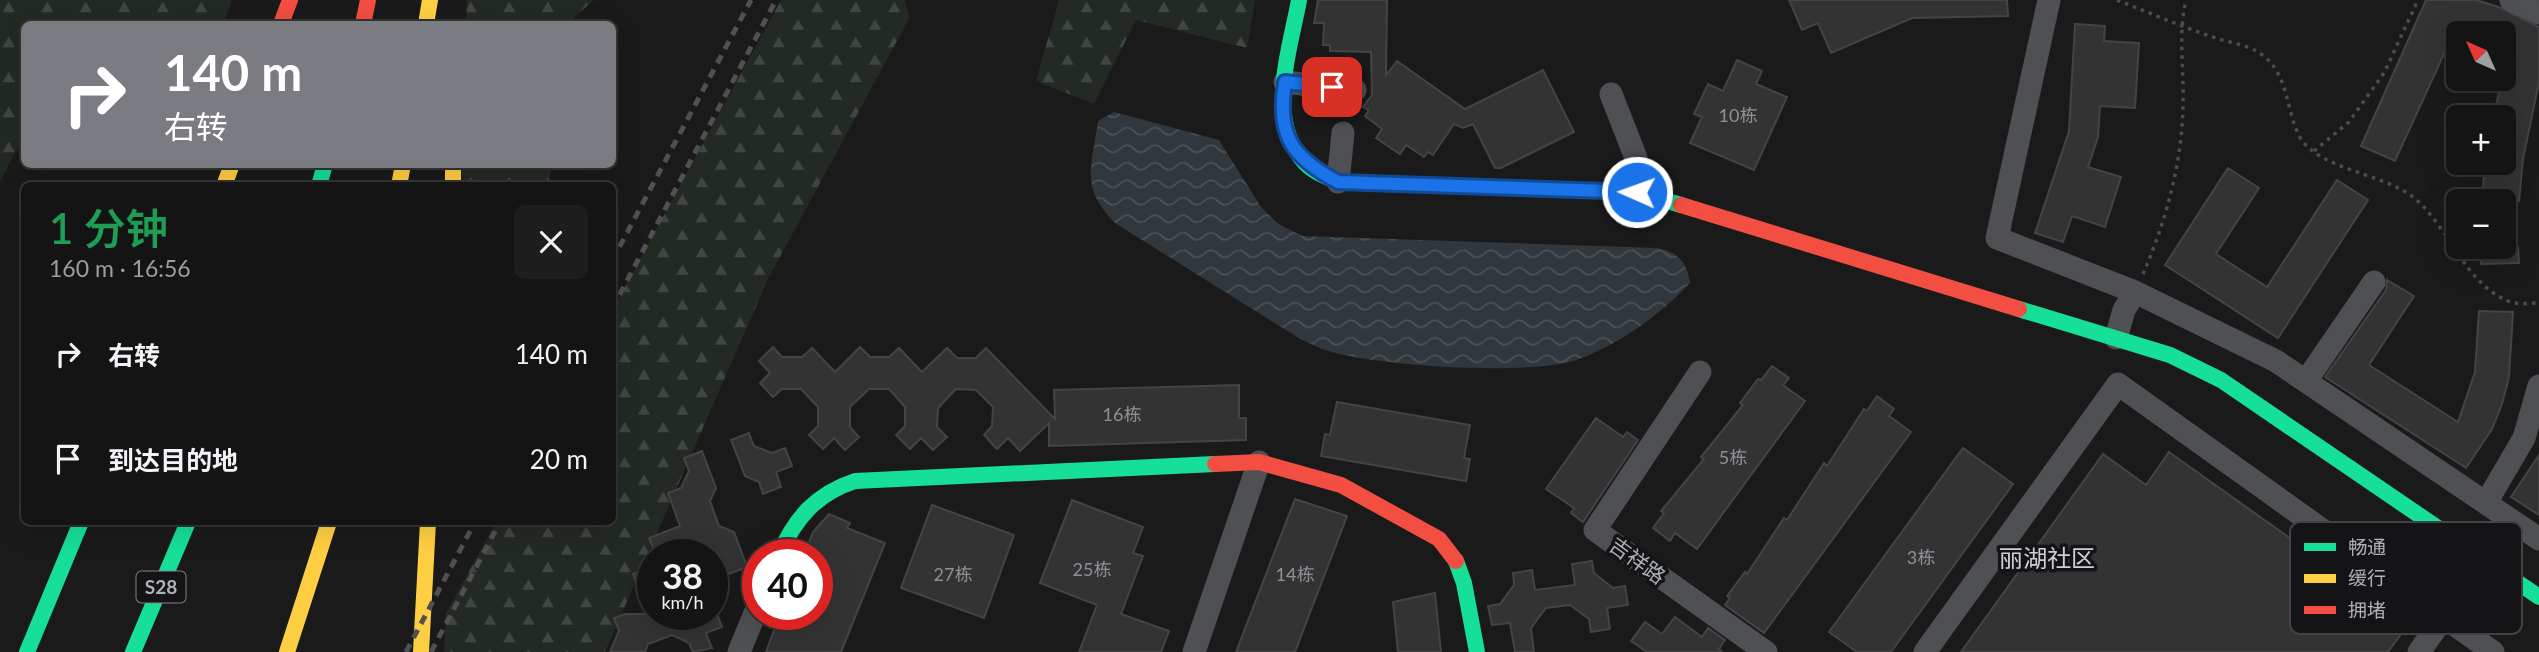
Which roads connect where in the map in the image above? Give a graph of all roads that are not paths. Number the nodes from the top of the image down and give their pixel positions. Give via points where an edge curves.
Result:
1 (290, 0) edge
2 (368, 0) edge
3 (429, 0) edge
4 (1299, 0) edge
5 (2049, 0) edge
6 (2511, 0) edge
7 (2539, 13) edge
8 (282, 21) edge
9 (364, 21) edge
10 (426, 21) edge
11 (1285, 82) junction
12 (1355, 90) dead end
13 (1611, 94) dead end
14 (1343, 133) dead end
15 (1338, 182) junction
16 (1637, 192) junction
17 (2374, 282) dead end
18 (2135, 292) junction
19 (2116, 338) junction
20 (1700, 372) dead end
21 (2306, 381) junction
22 (2539, 387) edge
23 (1259, 462) junction
24 (2486, 503) junction
25 (2311, 522) edge
26 (2429, 522) edge
27 (2514, 522) edge
28 (80, 525) edge
29 (187, 525) edge
30 (328, 525) edge
31 (428, 525) edge
32 (2522, 527) edge
33 (786, 539) edge
34 (2539, 539) edge
35 (2522, 585) edge
36 (2539, 597) edge
37 (748, 630) edge
38 (2432, 634) edge
39 (2468, 634) edge
40 (27, 652) edge
41 (133, 652) edge
42 (286, 652) edge
43 (421, 652) edge
44 (739, 652) edge
45 (1194, 652) edge
46 (1477, 652) edge
47 (1766, 652) edge
48 (1925, 652) edge
49 (2419, 652) edge
50 (2493, 652) edge

1 - 8 main road
2 - 9 main road
3 - 10 main road
4 - 11 main road
5 - 18 street via 1997,238
6 - 7 street
11 - 12 street
11 - 15 main road via 1282,100 1288,139 1306,165
13 - 16 street via 1636,158
14 - 15 street
15 - 16 main road
16 - 19 main road
17 - 21 street
18 - 19 street
18 - 21 street via 2276,361
19 - 26 main road via 2170,355 2221,380
20 - 47 street, 吉祥路 via 1595,530
21 - 24 street
22 - 24 street via 2524,439
23 - 33 main road via 855,481 827,491 804,509
23 - 45 street
23 - 46 main road via 1342,485 1439,539 1455,559 1464,583
24 - 27 street
25 - 48 street via 2118,384
28 - 40 main road
29 - 41 main road, S28
30 - 42 main road
31 - 43 main road
32 - 34 street
35 - 36 main road
37 - 44 street
38 - 49 street
39 - 50 street

